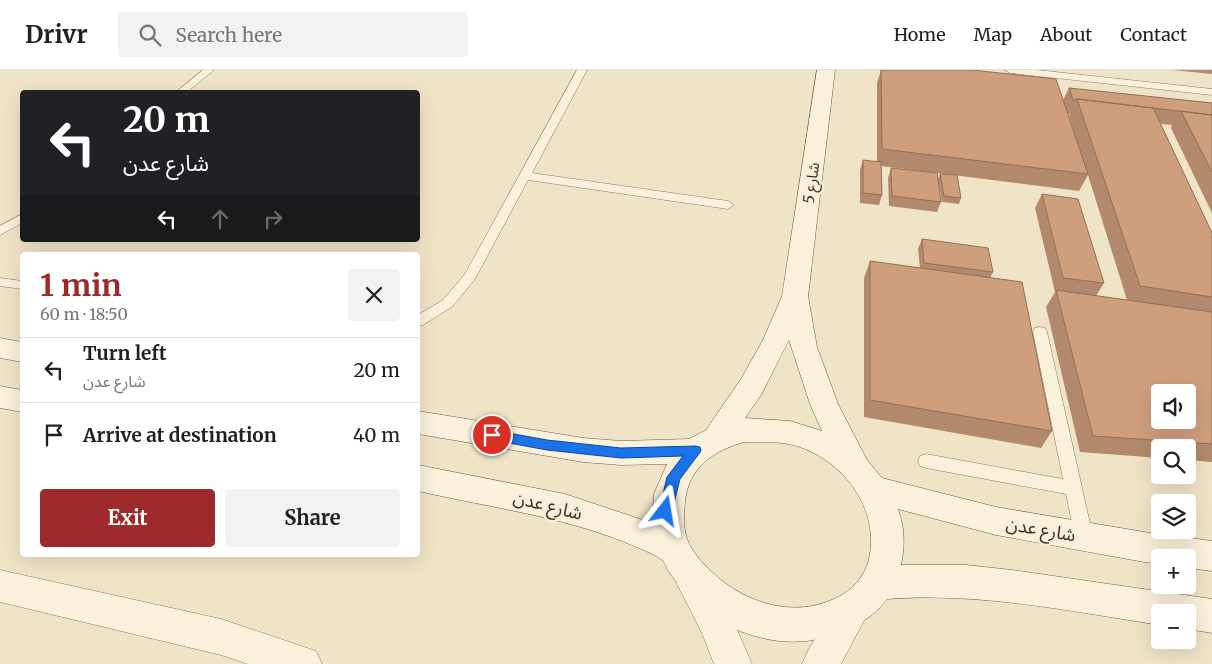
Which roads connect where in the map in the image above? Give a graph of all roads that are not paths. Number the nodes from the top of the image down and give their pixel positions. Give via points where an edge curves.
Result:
1 (209, 70) edge
2 (578, 70) edge
3 (826, 70) edge
4 (1010, 70) edge
5 (1132, 70) edge
6 (1140, 88) junction
7 (184, 90) edge
8 (1212, 92) edge
9 (525, 176) junction
10 (728, 205) dead end
11 (20, 219) edge
12 (0, 232) edge
13 (0, 282) edge
14 (20, 286) edge
15 (795, 296) junction
16 (420, 319) edge
17 (1040, 332) dead end
18 (0, 348) edge
19 (20, 352) edge
20 (0, 397) edge
21 (20, 401) edge
22 (420, 422) edge
23 (706, 444) junction
24 (926, 461) dead end
25 (420, 478) edge
26 (865, 479) junction
27 (1073, 488) junction
28 (1084, 537) junction
29 (1212, 556) edge
30 (682, 562) junction
31 (878, 583) junction
32 (0, 586) edge
33 (852, 609) junction
34 (1212, 616) edge
35 (303, 664) edge
36 (733, 664) edge
37 (821, 664) edge

1 - 7 lane
2 - 9 lane
3 - 15 street, شارع 5
4 - 6 lane
5 - 6 lane
6 - 8 lane
9 - 10 lane
9 - 16 lane via 470,276 448,303
11 - 12 lane
13 - 14 lane
15 - 23 street, شارع 5 via 751,387
15 - 26 street, شارع 5 via 804,347 824,404
17 - 27 lane
18 - 19 street
20 - 21 street
22 - 23 street via 583,450 621,453
23 - 26 street via 744,430 774,430 804,436 832,449
23 - 30 street, شارع 5 via 674,477 665,511
24 - 27 lane
25 - 30 street, شارع عدن via 565,508 637,532
26 - 28 street, شارع عدن via 996,521
26 - 31 street, شارع 5 via 887,520 889,552
27 - 28 lane
28 - 29 street, شارع عدن
30 - 33 street, شارع عدن via 724,605 767,622 812,624
30 - 36 street, شارع 5 via 716,623
31 - 33 street
31 - 34 street via 966,581
32 - 35 street via 221,637
33 - 37 street

